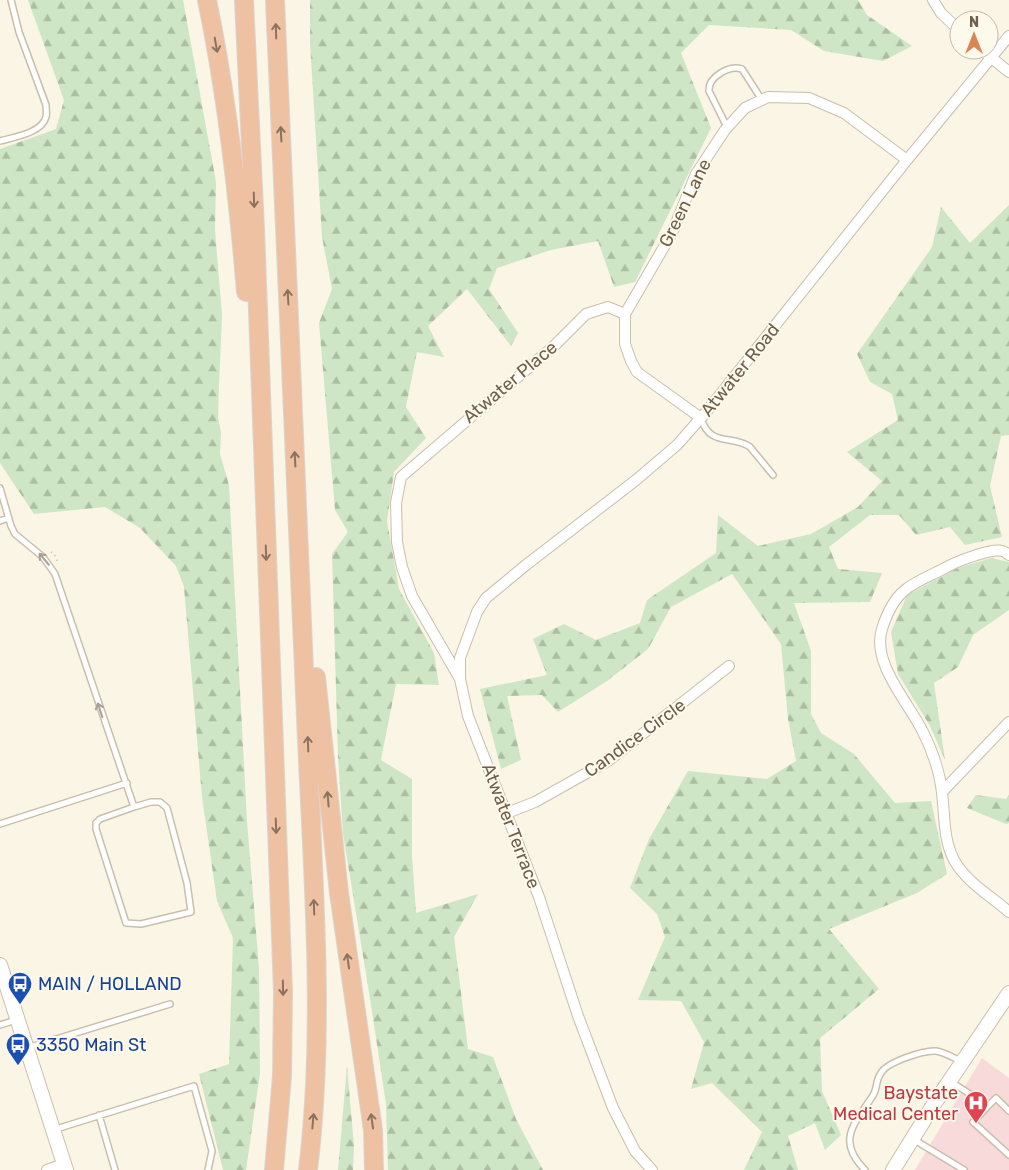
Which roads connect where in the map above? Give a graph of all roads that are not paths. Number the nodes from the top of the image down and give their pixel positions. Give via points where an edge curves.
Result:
1 (11, 0) edge
2 (208, 0) edge
3 (244, 0) edge
4 (275, 0) edge
5 (933, 0) edge
6 (949, 21) edge
7 (1009, 36) edge
8 (999, 48) edge
9 (989, 60) edge
10 (994, 60) edge
11 (1009, 72) edge
12 (762, 100) junction
13 (727, 128) junction
14 (0, 141) edge
15 (907, 160) junction
16 (625, 314) junction
17 (701, 418) junction
18 (774, 475) dead end
19 (401, 477) joint
20 (0, 488) edge
21 (264, 504) junction
22 (298, 508) junction
23 (9, 518) junction
24 (0, 521) edge
25 (1009, 555) edge
26 (729, 666) dead end
27 (460, 679) junction
28 (1009, 722) edge
29 (127, 783) junction
30 (942, 792) junction
31 (134, 807) junction
32 (507, 813) junction
33 (0, 824) edge
34 (1009, 912) edge
35 (0, 966) edge
36 (1009, 993) edge
37 (170, 1004) dead end
38 (17, 1020) junction
39 (0, 1025) edge
40 (26, 1048) junction
41 (963, 1061) junction
42 (950, 1081) junction
43 (988, 1106) junction
44 (1009, 1111) edge
45 (99, 1115) junction
46 (53, 1130) junction
47 (912, 1139) junction
48 (1009, 1156) edge
49 (65, 1167) edge
50 (47, 1170) edge
51 (115, 1170) edge
52 (208, 1170) edge
53 (274, 1170) edge
54 (308, 1170) edge
55 (374, 1170) edge
56 (652, 1170) edge
57 (865, 1170) edge
58 (893, 1170) edge
59 (964, 1170) edge

1 - 14 lane via 47,116 35,130
2 -> 21 highway via 233,158
3 -> 21 highway
22 -> 4 highway
5 - 6 street
7 - 8 street, Atwater Road
9 - 15 street, Atwater Road
10 - 11 street
12 - 13 street, Green Lane via 745,108
12 - 13 lane via 742,69 734,68 714,78 709,91
12 - 15 street, Green Lane via 768,97 809,98 844,113
13 - 16 street, Green Lane via 696,174 672,233
15 - 17 street, Atwater Road
16 - 17 street via 625,344 637,372
16 - 19 street, Atwater Place via 608,306 586,314 554,346
17 - 18 lane via 706,430 716,438 750,447
17 - 27 street, Atwater Road via 650,468 486,598 477,612 460,658
19 - 27 street, Atwater Terrace via 396,503 397,542 402,567 412,596
20 - 23 lane
21 -> 53 highway via 283,1013 281,1097
54 -> 22 highway via 317,1013
55 -> 22 highway via 373,1130 339,893
23 - 24 lane
29 -> 23 lane via 55,574 43,557 15,534
25 - 30 street via 1002,551 986,553 953,563 904,591 881,630 887,671 923,732
26 - 32 street, Candice Circle via 608,761 535,802
27 - 32 street, Atwater Terrace via 468,716
28 - 30 street
29 - 31 lane
29 - 33 lane
30 - 34 street via 947,839 954,860 969,880
31 - 31 lane via 96,823 126,923 141,924 191,912 187,883 167,808 160,802
32 - 56 street, Atwater Terrace via 613,1108 626,1136
35 - 38 main road
36 - 41 main road
37 - 40 lane
38 - 39 lane
38 - 40 main road
40 - 46 main road
41 - 42 main road
41 - 57 lane via 938,1051 923,1051 882,1070 876,1079 877,1088 853,1125 850,1140 851,1152
42 - 43 lane
42 - 47 main road
43 - 44 lane via 996,1098
43 - 48 lane via 973,1122
45 - 46 lane
45 - 51 lane
45 - 52 lane via 194,1086 212,1151
46 - 49 main road
47 - 58 main road
47 - 59 lane
49 - 50 street

